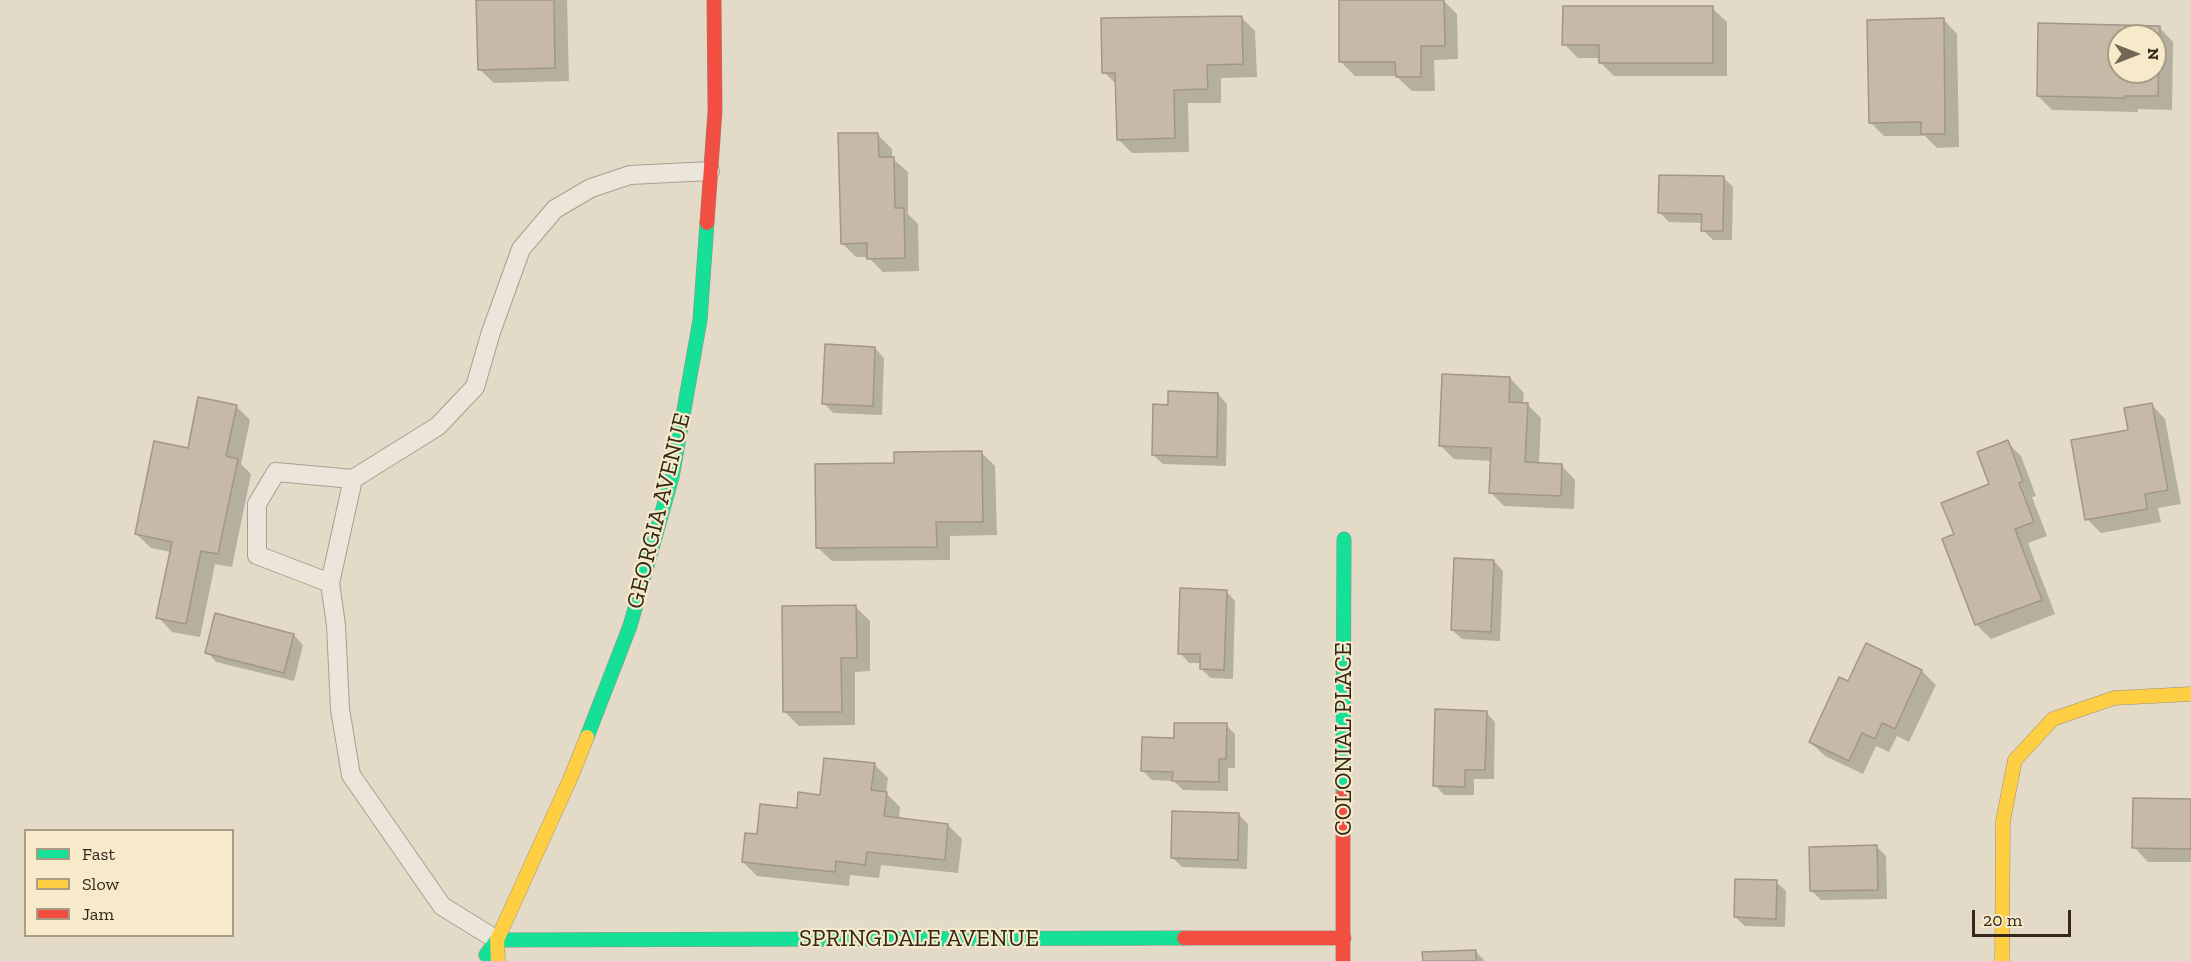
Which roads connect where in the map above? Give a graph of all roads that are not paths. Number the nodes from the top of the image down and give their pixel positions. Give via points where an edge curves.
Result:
1 (714, 0) edge
2 (710, 171) junction
3 (353, 479) junction
4 (1344, 539) dead end
5 (330, 583) junction
6 (2191, 694) edge
7 (1344, 938) junction
8 (497, 940) junction
9 (481, 961) edge
10 (498, 961) edge
11 (1343, 961) edge
12 (2002, 961) edge

1 - 2 street, GEORGIA AVENUE via 715,111
2 - 3 lane via 630,175 591,188 555,209 521,249 475,387 438,426
2 - 8 street, GEORGIA AVENUE via 700,320 666,500 630,626 571,777
3 - 5 lane
3 - 5 lane via 276,472 257,504 257,555
4 - 7 street, COLONIAL PLACE
5 - 8 lane via 340,709 351,775 442,906
6 - 12 street via 2114,698 2053,719 2015,760 2003,821
7 - 8 street, SPRINGDALE AVENUE
7 - 11 street
8 - 9 street
8 - 10 street, GEORGIA AVENUE

